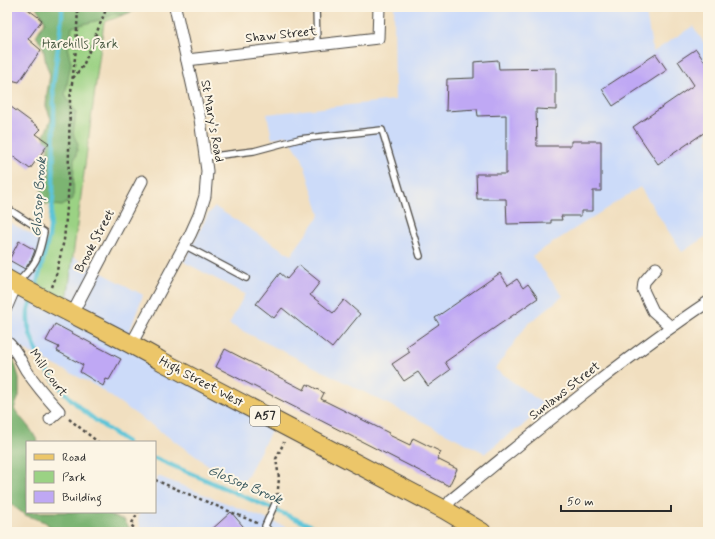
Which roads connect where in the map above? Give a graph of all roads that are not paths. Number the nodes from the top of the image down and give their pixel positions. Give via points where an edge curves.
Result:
1 (175, 7) edge
2 (316, 7) edge
3 (379, 7) edge
4 (317, 45) junction
5 (187, 60) junction
6 (205, 157) junction
7 (142, 181) dead end
8 (10, 210) dead end
9 (184, 245) junction
10 (420, 256) dead end
11 (656, 268) dead end
12 (246, 278) dead end
13 (11, 282) edge
14 (708, 302) edge
15 (7, 306) edge
16 (72, 314) junction
17 (671, 327) junction
18 (7, 342) edge
19 (132, 343) junction
20 (50, 419) dead end
21 (278, 497) road end
22 (445, 510) junction
23 (270, 532) edge
24 (482, 532) edge

1 - 5 street, St Mary's Road
2 - 4 lane
3 - 4 street, Shaw Street via 378,38
4 - 5 street, Shaw Street
5 - 6 street, St Mary's Road via 200,119
6 - 9 street, St Mary's Road via 207,171 204,196 199,215
6 - 10 lane via 254,151 299,139 382,130
7 - 16 street, Brook Street
8 - 13 lane via 44,232 40,253 32,269
9 - 12 lane
9 - 19 street, St Mary's Road
11 - 17 street via 644,282 643,290 653,311
13 - 15 street
13 - 16 main road, High Street West / A57
14 - 17 street, Sunlaws Street
16 - 19 main road, High Street West / A57
17 - 22 street, Sunlaws Street via 463,490 451,500
18 - 20 street, Mill Court via 13,346 40,390 59,411
19 - 22 main road, High Street West / A57
21 - 23 lane via 265,526
22 - 24 main road, High Street West / A57

